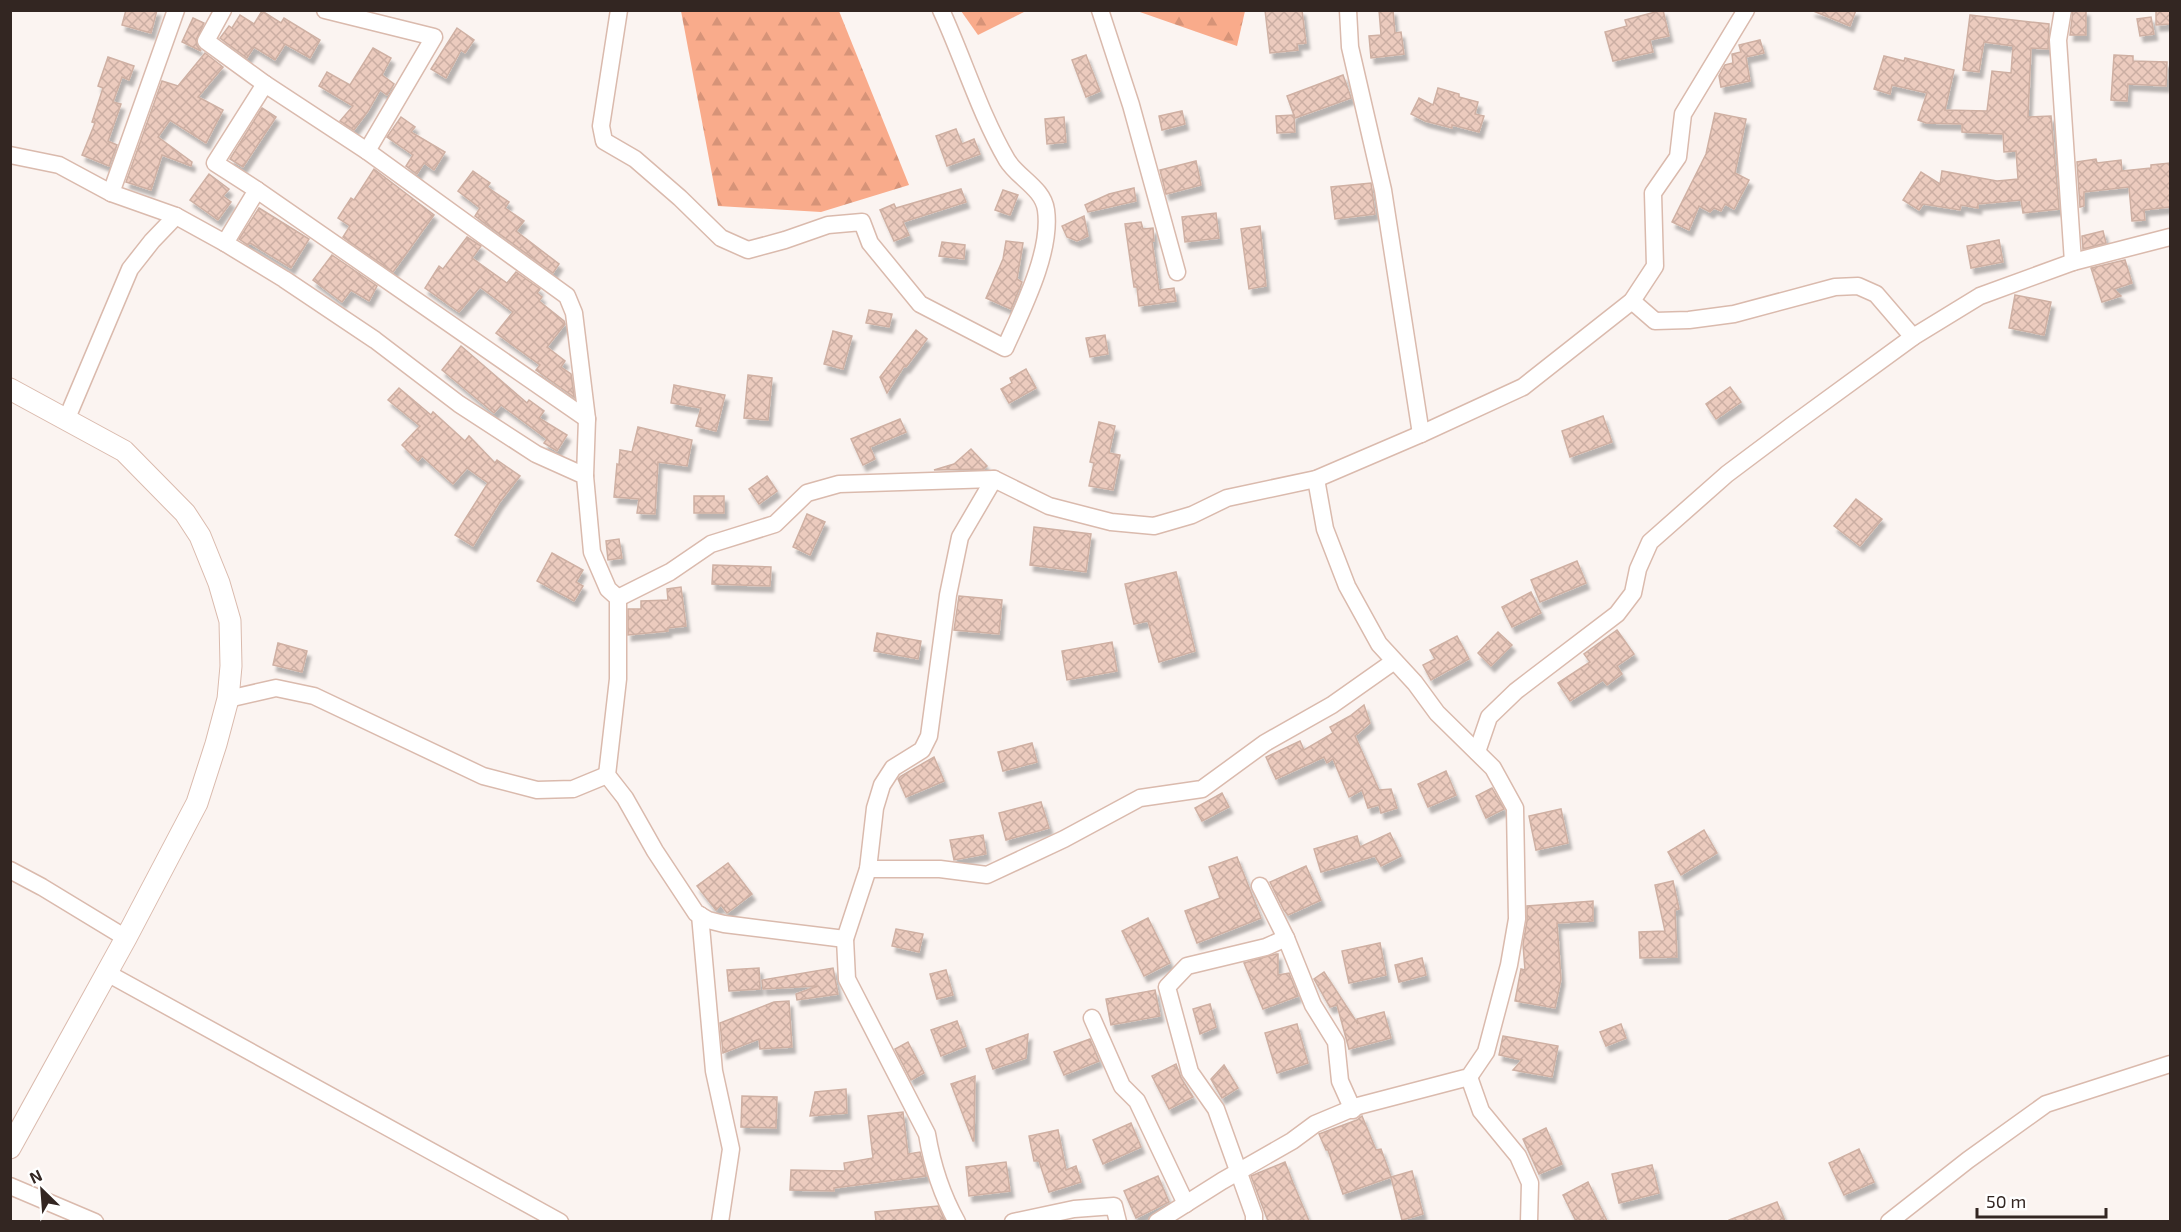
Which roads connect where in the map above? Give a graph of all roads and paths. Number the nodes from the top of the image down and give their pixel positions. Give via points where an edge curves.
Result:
1 (176, 10) edge
2 (224, 10) edge
3 (325, 10) edge
4 (619, 10) edge
5 (941, 10) edge
6 (1100, 10) edge
7 (1348, 10) edge
8 (1746, 10) edge
9 (2063, 10) edge
10 (265, 84) junction
11 (367, 152) junction
12 (10, 155) edge
13 (257, 190) junction
14 (111, 193) junction
15 (176, 216) junction
16 (2170, 237) edge
17 (225, 243) junction
18 (2073, 262) junction
19 (1177, 272) dead end
20 (1632, 301) junction
21 (1914, 337) junction
22 (10, 388) edge
23 (67, 418) junction
24 (587, 419) junction
25 (1421, 434) junction
26 (585, 476) junction
27 (994, 479) junction
28 (1316, 479) junction
29 (618, 598) junction
30 (1393, 662) junction
31 (228, 699) junction
32 (1477, 752) junction
33 (607, 775) junction
34 (868, 869) junction
35 (10, 870) edge
36 (1260, 886) dead end
37 (700, 915) junction
38 (126, 938) junction
39 (1286, 938) junction
40 (845, 939) junction
41 (107, 973) junction
42 (1092, 1018) dead end
43 (2170, 1064) edge
44 (1469, 1077) junction
45 (1353, 1110) junction
46 (10, 1148) edge
47 (1237, 1172) junction
48 (10, 1186) edge
49 (1186, 1204) junction
50 (95, 1221) edge
51 (560, 1221) edge
52 (720, 1221) edge
53 (957, 1221) edge
54 (1013, 1221) edge
55 (1118, 1221) edge
56 (1157, 1221) edge
57 (1254, 1221) edge
58 (1529, 1221) edge
59 (1889, 1221) edge

1 - 14 street
2 - 10 street via 206,41
3 - 11 street via 434,37
4 - 5 street via 601,126 604,141 635,159 721,238 748,250 828,225 862,222 870,243 920,304 1005,348 1034,282 1047,229 1046,207 1040,195 1009,164 992,133
6 - 19 street
7 - 25 street via 1350,47 1383,190
8 - 20 street via 1683,114 1678,157 1653,193 1655,266
9 - 18 street via 2058,40
10 - 11 street
10 - 13 street via 215,162
11 - 24 street via 567,296 574,314
12 - 14 street via 59,165
13 - 17 street
13 - 24 street
14 - 15 street
15 - 17 street
15 - 23 street via 130,269
16 - 18 street
17 - 26 street via 375,340 459,404 536,454
18 - 21 street via 1980,296
20 - 21 street via 1655,321 1689,320 1734,314 1834,287 1858,286 1876,294
20 - 25 street via 1523,387
21 - 32 street via 1727,474 1650,542 1633,593 1617,614 1516,691 1489,717
22 - 23 street
23 - 31 street via 124,451 185,513 200,536 230,621
24 - 26 street
25 - 28 street
26 - 29 street via 592,552 608,589
27 - 28 street via 1049,506 1112,522 1154,526 1192,515 1227,498
27 - 29 street via 839,484 807,493 775,524 711,544 669,572
27 - 34 street via 960,537 929,736 922,750 893,768 882,785 874,808
28 - 30 street via 1325,529 1347,586 1378,644
29 - 33 street via 618,678
30 - 32 street
30 - 34 street via 1332,705 1265,743 1202,789 1140,798 987,875 940,869
31 - 33 street via 276,688 314,696 483,777 537,790 573,789
31 - 38 street via 196,803
32 - 44 street via 1493,768 1515,808 1517,919 1489,1043
33 - 37 street via 685,898
34 - 40 street
35 - 38 street
36 - 39 street
37 - 40 street via 724,924
37 - 52 street via 714,1071 731,1149
38 - 41 street
39 - 45 street via 1313,1005 1336,1042 1340,1081
39 - 47 street via 1266,947 1187,966 1167,987 1190,1072 1216,1108
40 - 53 street via 847,979 927,1134 948,1205
41 - 46 street
41 - 51 street
42 - 49 street via 1122,1086 1137,1101
43 - 59 street via 2046,1104
44 - 45 street
44 - 58 street via 1481,1111 1518,1156 1530,1183
45 - 47 street via 1315,1124
47 - 49 street
47 - 57 street
48 - 50 street
49 - 56 street
54 - 55 street via 1114,1206

